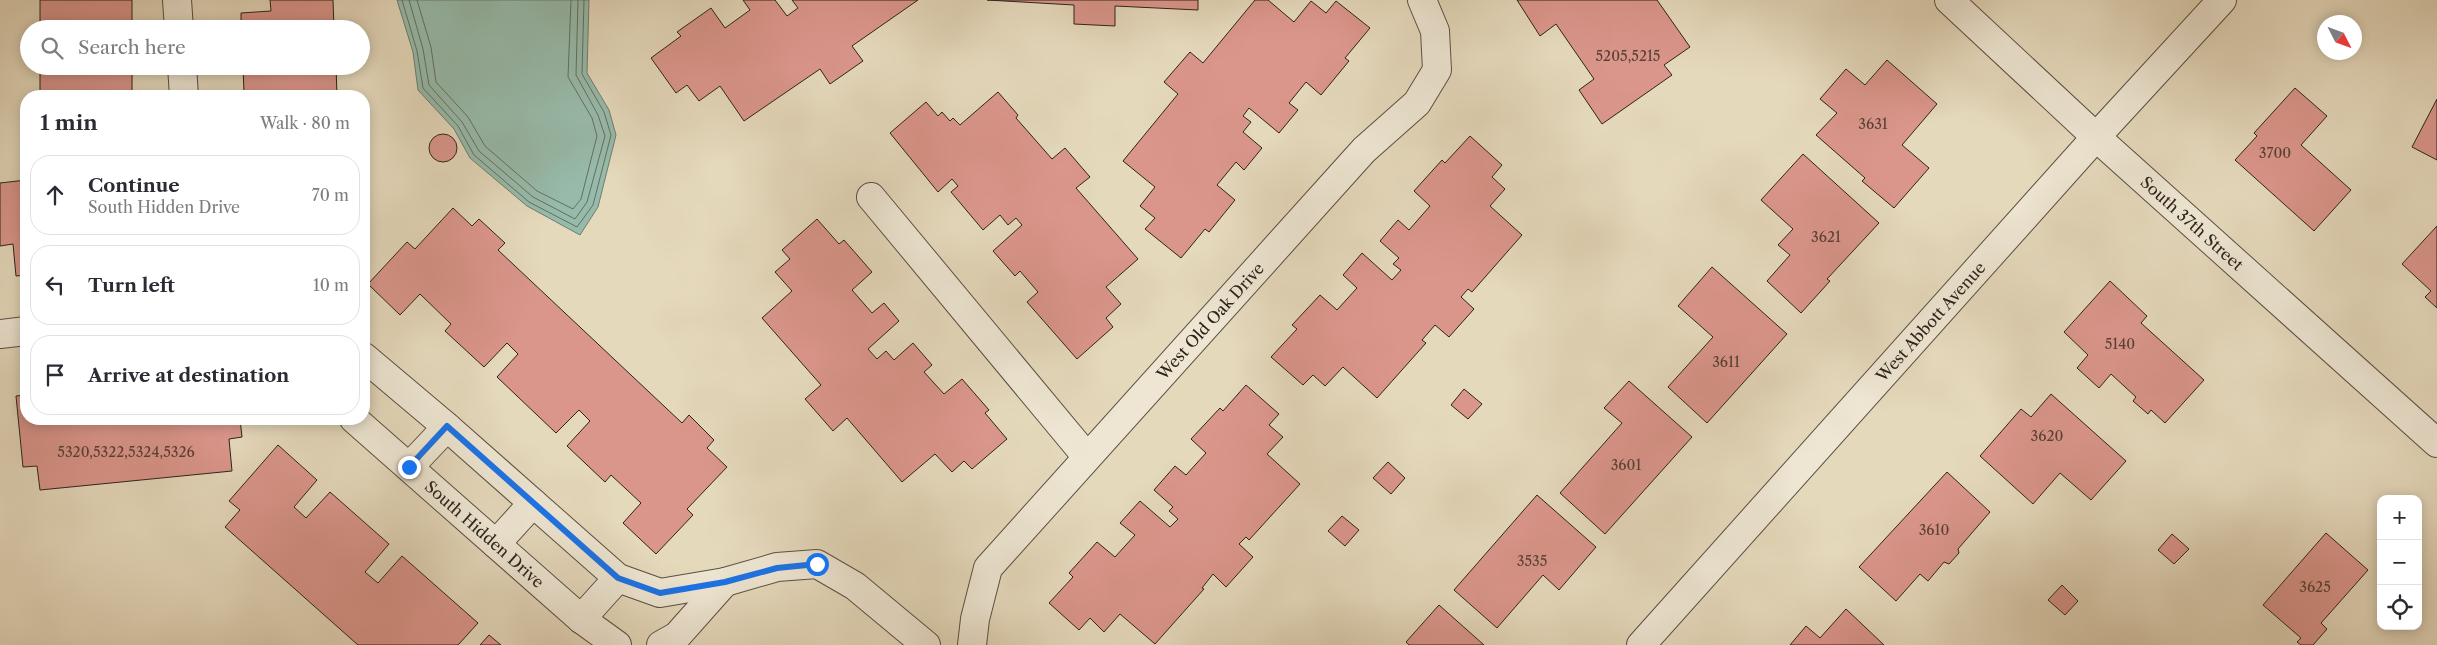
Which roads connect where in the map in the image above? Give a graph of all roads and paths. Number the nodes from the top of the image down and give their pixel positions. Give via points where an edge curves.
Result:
1 (178, 0) edge
2 (1422, 0) edge
3 (1949, 0) edge
4 (2222, 0) edge
5 (179, 20) edge
6 (183, 75) edge
7 (184, 90) edge
8 (2096, 136) junction
9 (871, 197) dead end
10 (20, 332) edge
11 (0, 334) edge
12 (370, 362) edge
13 (361, 425) edge
14 (447, 426) junction
15 (2437, 443) edge
16 (1087, 457) junction
17 (409, 467) junction
18 (533, 503) junction
19 (496, 544) junction
20 (618, 578) junction
21 (725, 582) junction
22 (581, 619) junction
23 (617, 645) edge
24 (661, 645) edge
25 (926, 645) edge
26 (972, 645) edge
27 (1642, 645) edge

1 - 5 street
2 - 16 street, West Old Oak Drive via 1435,31 1437,70 1417,103 1364,150
3 - 8 street, South 37th Street
4 - 8 street, West Abbott Avenue
6 - 7 street
8 - 15 street, South 37th Street
8 - 27 street, West Abbott Avenue
9 - 16 street
10 - 11 street
12 - 14 street
13 - 17 street, South Hidden Drive
14 - 17 street
14 - 18 street
16 - 26 street, West Old Oak Drive via 988,568
17 - 19 street, South Hidden Drive
18 - 19 street
18 - 20 street
19 - 22 street, South Hidden Drive
20 - 21 street via 660,593
20 - 22 street
21 - 24 street via 677,636
21 - 25 street via 777,568 817,564 855,586
22 - 23 street, South Hidden Drive

